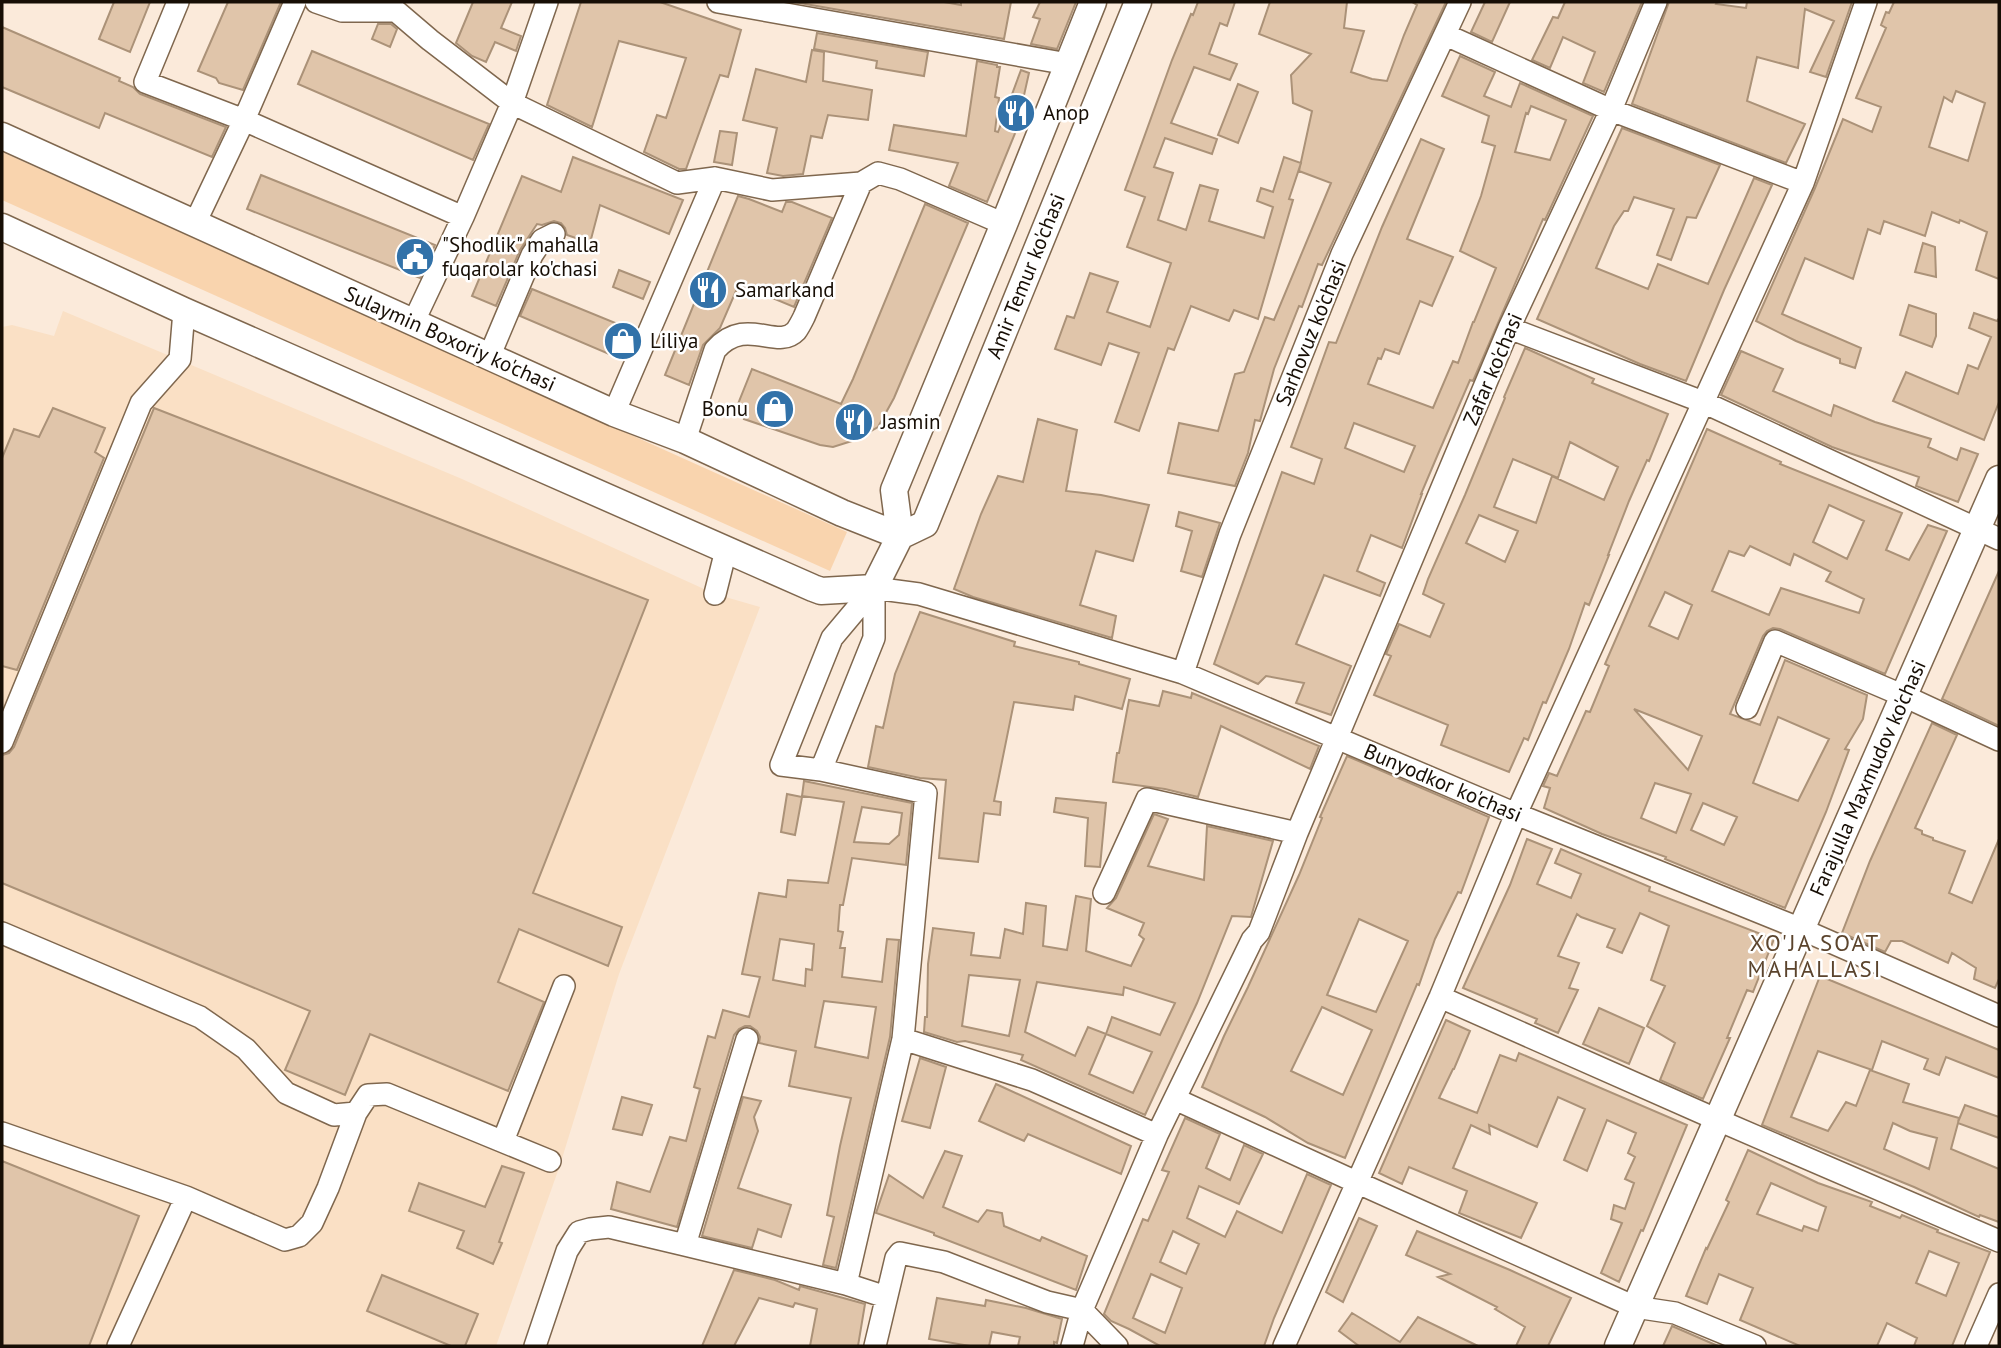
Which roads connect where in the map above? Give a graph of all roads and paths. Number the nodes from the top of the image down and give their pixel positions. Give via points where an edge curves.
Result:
1 (178, 2) edge
2 (295, 2) edge
3 (316, 2) edge
4 (547, 2) edge
5 (718, 2) edge
6 (1093, 2) edge
7 (1138, 2) edge
8 (1460, 2) edge
9 (1656, 2) edge
10 (1866, 2) edge
11 (1446, 34) junction
12 (1068, 65) junction
13 (512, 103) junction
14 (1611, 110) junction
15 (244, 120) junction
16 (2, 136) edge
17 (715, 178) junction
18 (861, 183) junction
19 (1803, 183) junction
20 (463, 216) junction
21 (195, 223) junction
22 (1004, 224) junction
23 (2, 227) edge
24 (554, 234) dead end
25 (184, 311) junction
26 (413, 323) junction
27 (1509, 328) junction
28 (489, 357) junction
29 (1703, 402) junction
30 (614, 413) junction
31 (685, 440) junction
32 (1999, 480) edge
33 (1988, 534) edge
34 (900, 536) junction
35 (726, 550) junction
36 (874, 588) junction
37 (715, 594) dead end
38 (1184, 673) junction
39 (1903, 696) junction
40 (1747, 708) dead end
41 (1338, 739) junction
42 (1999, 740) edge
43 (2, 742) edge
44 (821, 770) junction
45 (1516, 814) junction
46 (1297, 833) junction
47 (1104, 893) dead end
48 (1801, 929) junction
49 (2, 933) edge
50 (564, 986) dead end
51 (1440, 997) junction
52 (1999, 1016) edge
53 (747, 1039) dead end
54 (903, 1039) junction
55 (1175, 1099) junction
56 (356, 1113) junction
57 (1718, 1120) junction
58 (2, 1133) edge
59 (1157, 1135) junction
60 (503, 1141) junction
61 (550, 1161) dead end
62 (1356, 1182) junction
63 (186, 1197) junction
64 (1999, 1241) edge
65 (685, 1245) junction
66 (846, 1284) junction
67 (1999, 1294) edge
68 (886, 1297) junction
69 (1635, 1307) junction
70 (1082, 1310) junction
71 (118, 1346) edge
72 (535, 1346) edge
73 (875, 1346) edge
74 (1072, 1346) edge
75 (1117, 1346) edge
76 (1284, 1346) edge
77 (1618, 1346) edge
78 (1755, 1346) edge
79 (1976, 1346) edge

1 - 15 street via 145,82
2 - 15 street
3 - 13 street via 342,11 396,11
4 - 13 street
5 - 12 street
6 - 12 main road, Amir Temur ko'chasi
7 - 34 main road, Amir Temur ko'chasi via 925,524
8 - 11 street, Sarhovuz ko'chasi
9 - 14 street, Zafar ko'chasi
10 - 19 street
11 - 14 street
11 - 38 street, Sarhovuz ko'chasi via 1342,254 1230,534
12 - 22 main road, Amir Temur ko'chasi
13 - 17 street via 677,183
13 - 20 street
14 - 19 street
14 - 27 street, Zafar ko'chasi
15 - 20 street
15 - 21 street
16 - 21 main road, Sulaymin Boxoriy ko'chasi
17 - 18 street via 772,190
17 - 30 street
18 - 22 street via 878,173 900,179
18 - 31 street via 795,332 782,338 741,333 725,339 715,349
19 - 29 street
20 - 26 street
21 - 26 main road, Sulaymin Boxoriy ko'chasi
22 - 34 main road, Amir Temur ko'chasi via 894,490
23 - 25 main road
24 - 28 street via 542,240 532,255
25 - 35 main road
25 - 43 street via 180,359 141,402
26 - 28 main road, Sulaymin Boxoriy ko'chasi
27 - 29 street
27 - 41 street, Zafar ko'chasi
28 - 30 main road, Sulaymin Boxoriy ko'chasi
29 - 33 street
29 - 45 street
30 - 31 main road, Sulaymin Boxoriy ko'chasi
31 - 34 main road, Sulaymin Boxoriy ko'chasi
32 - 33 main road, Farajulla Maxmudov ko'chasi
33 - 39 main road, Farajulla Maxmudov ko'chasi
34 - 36 main road, Amir Temur ko'chasi
35 - 36 main road via 821,591
35 - 37 street
36 - 38 street, Bunyodkor ko'chasi via 919,593
36 - 44 street via 874,638
36 - 44 street via 832,638 781,765
38 - 41 street, Bunyodkor ko'chasi
39 - 40 street via 1774,641
39 - 42 street
39 - 48 main road, Farajulla Maxmudov ko'chasi
41 - 45 street, Bunyodkor ko'chasi
41 - 46 street, Zafar ko'chasi
44 - 54 street via 926,793
45 - 48 street, Bunyodkor ko'chasi
45 - 51 street
46 - 47 street via 1147,799
46 - 55 street, Zafar ko'chasi via 1259,932
48 - 52 street, Bunyodkor ko'chasi
48 - 57 main road, Farajulla Maxmudov ko'chasi
49 - 56 street via 200,1017 246,1049 286,1093 334,1115
50 - 60 street
51 - 57 street
51 - 62 street
53 - 65 street
54 - 59 street via 1032,1080
54 - 66 street
55 - 59 street, Zafar ko'chasi
55 - 62 street
56 - 60 street via 368,1095 387,1094
56 - 63 street via 312,1223 299,1236 285,1240
57 - 64 street
57 - 69 main road, Farajulla Maxmudov ko'chasi
58 - 63 street
59 - 70 street, Zafar ko'chasi
60 - 61 street
62 - 69 street
62 - 76 street
63 - 71 street
65 - 66 street
65 - 72 street via 609,1227 579,1232 561,1265
66 - 68 street
67 - 79 street
68 - 70 street via 900,1253 944,1262 1047,1302
68 - 73 street
69 - 77 main road, Farajulla Maxmudov ko'chasi
69 - 78 street via 1675,1313
70 - 74 street, Zafar ko'chasi
70 - 75 street

